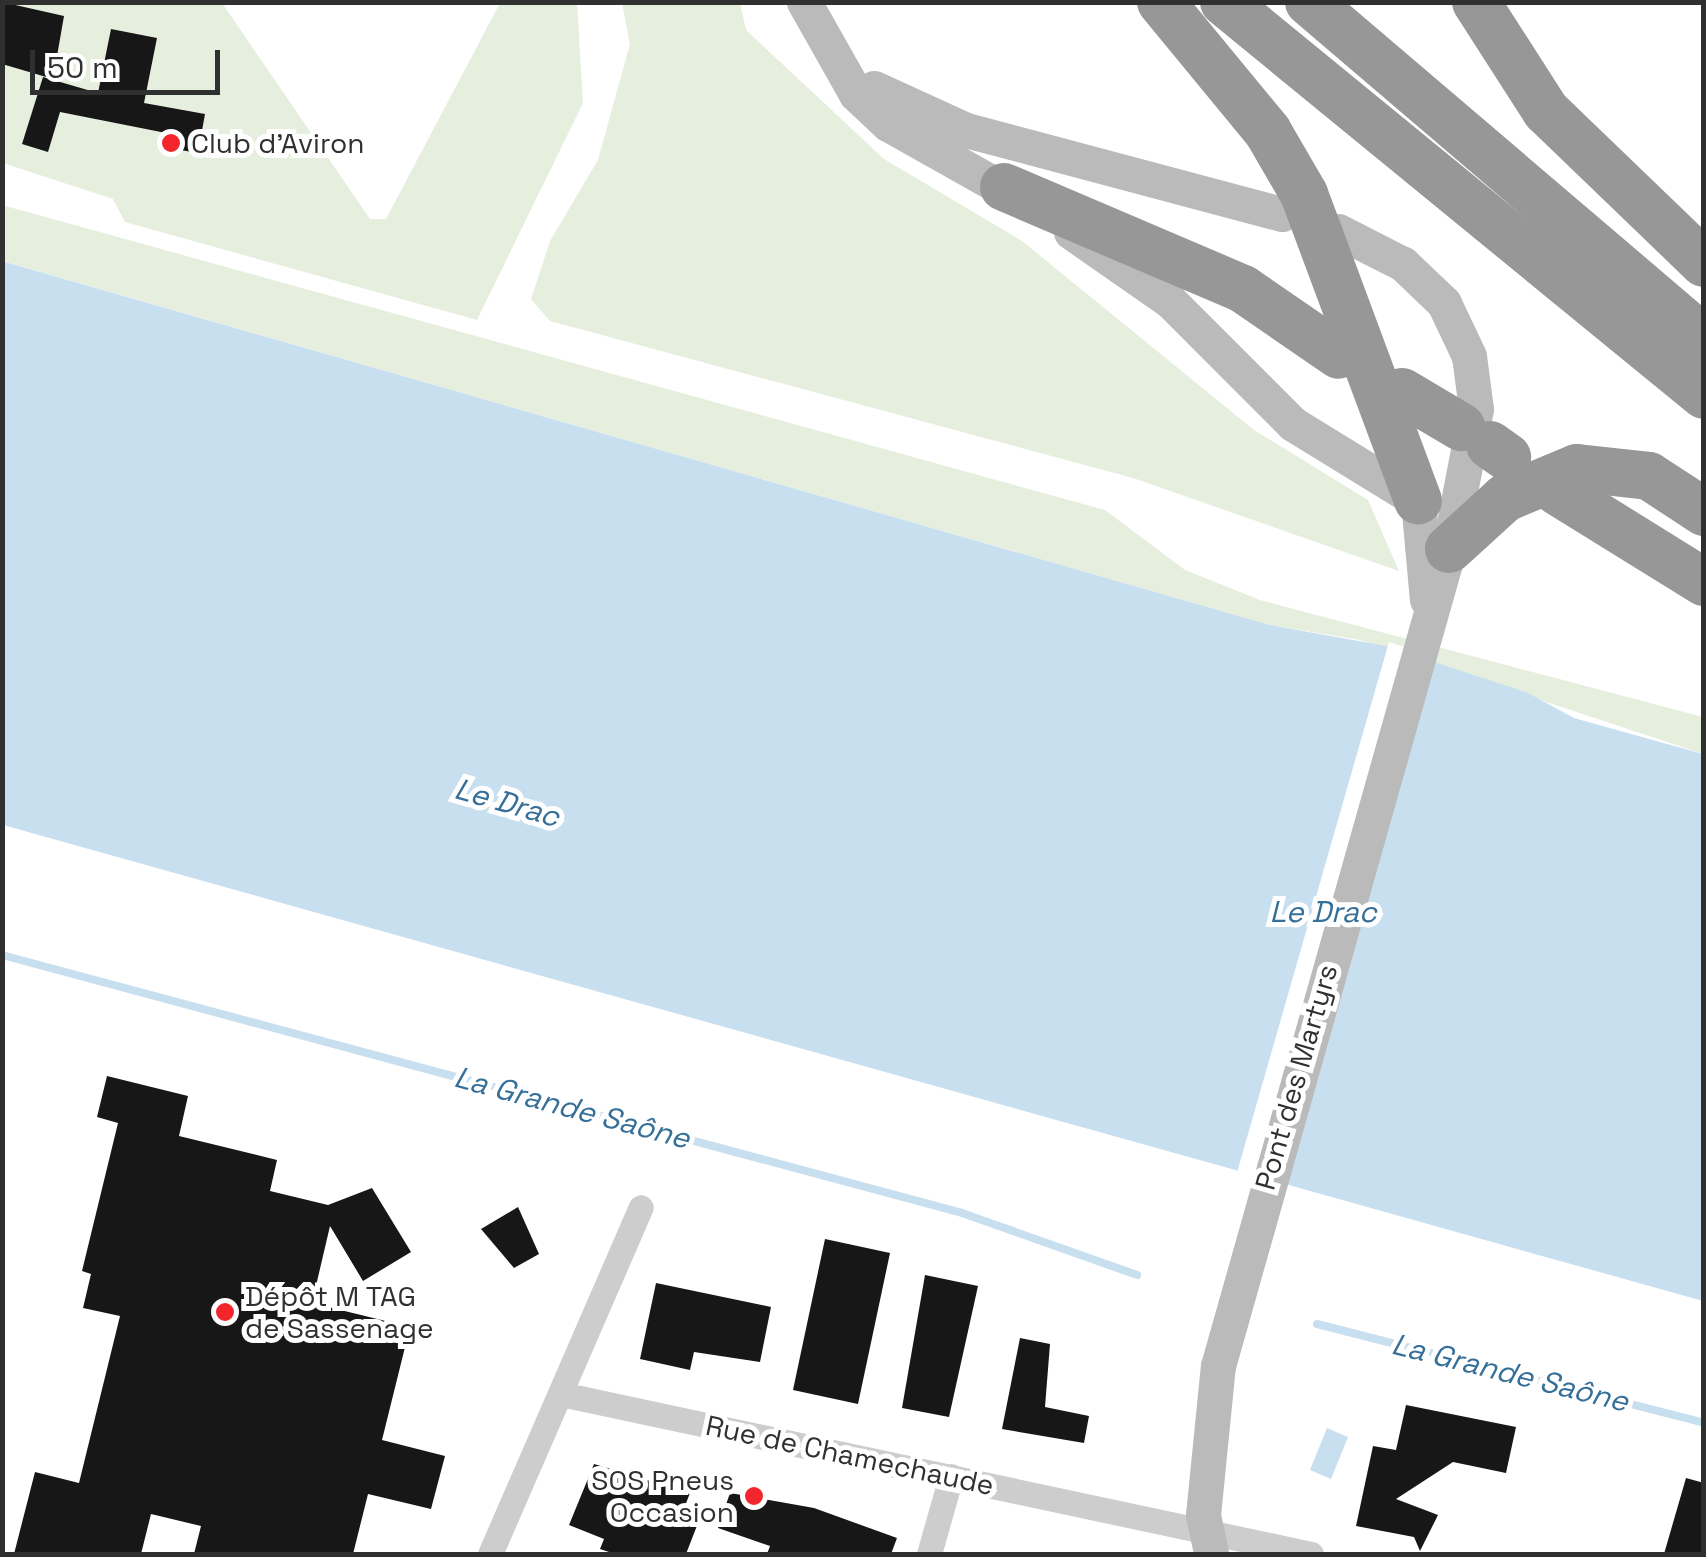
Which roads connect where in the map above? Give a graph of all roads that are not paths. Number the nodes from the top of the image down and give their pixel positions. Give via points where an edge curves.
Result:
1 (804, 2) edge
2 (1161, 2) edge
3 (1224, 2) edge
4 (1309, 2) edge
5 (1476, 2) edge
6 (836, 62) junction
7 (1004, 188) junction
8 (1282, 214) dead end
9 (1338, 231) dead end
10 (1704, 263) edge
11 (1704, 339) edge
12 (1339, 355) dead end
13 (1402, 392) dead end
14 (1704, 395) edge
15 (1486, 443) dead end
16 (1557, 491) dead end
17 (1418, 501) junction
18 (1704, 512) edge
19 (1449, 548) junction
20 (1704, 582) edge
21 (1428, 606) junction
22 (641, 1207) dead end
23 (561, 1394) junction
24 (951, 1476) junction
25 (490, 1554) edge
26 (930, 1554) edge
27 (1212, 1554) edge
28 (1311, 1554) edge

1 - 6 main road
2 - 17 highway via 1268,132 1304,194 1401,435
3 - 14 highway
4 - 11 highway
5 - 10 highway via 1546,111
6 - 7 main road via 888,124
6 - 8 main road via 907,108 966,130
7 - 12 highway via 1243,290
7 - 17 main road via 1170,301 1293,424
9 - 19 main road, Pont des Martyrs via 1425,282 1468,356 1476,409
13 - 15 highway
16 - 20 highway
17 - 21 main road
18 - 19 highway via 1648,476 1577,468 1506,498
19 - 21 main road, Pont des Martyrs
21 - 27 main road, Pont des Martyrs, bridge via 1214,1390 1204,1515
22 - 23 street
23 - 24 street, Rue de Chamechaude
23 - 25 street
24 - 26 street
24 - 28 street, Rue de Chamechaude

